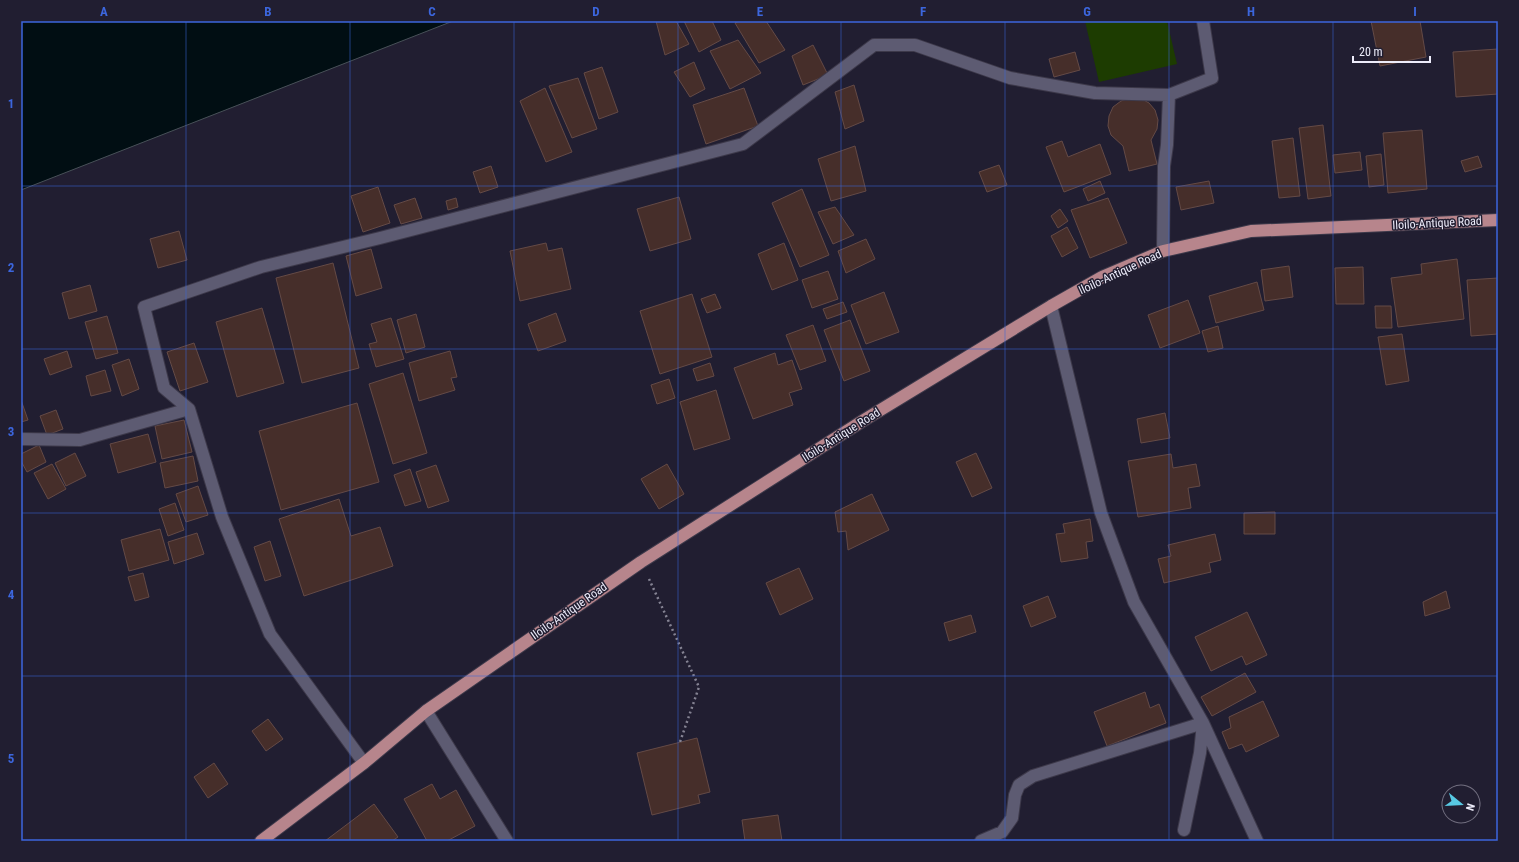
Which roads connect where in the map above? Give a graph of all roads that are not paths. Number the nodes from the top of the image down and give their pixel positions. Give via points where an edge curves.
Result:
1 (1203, 21) edge
2 (1169, 95) junction
3 (1498, 220) edge
4 (1163, 251) junction
5 (1051, 306) junction
6 (189, 409) junction
7 (21, 439) edge
8 (426, 711) junction
9 (1203, 723) junction
10 (364, 763) junction
11 (1184, 830) dead end
12 (261, 841) edge
13 (507, 841) edge
14 (981, 841) edge
15 (1257, 841) edge

1 - 2 street via 1212,78
2 - 4 street via 1164,166
2 - 6 street via 1095,93 1010,78 915,45 874,45 743,144 261,267 144,307 164,388
3 - 4 main road, Iloilo-Antique Road via 1251,231
4 - 5 main road, Iloilo-Antique Road via 1102,277
5 - 8 main road, Iloilo-Antique Road via 864,420 641,562
5 - 9 street via 1101,513 1134,602
6 - 7 street via 80,440
6 - 10 street via 222,517 270,634
8 - 10 main road, Iloilo-Antique Road
8 - 13 street
9 - 11 street via 1200,753
9 - 14 street via 1033,776 1019,785 1012,818 1002,832
9 - 15 street
10 - 12 main road, Iloilo-Antique Road

